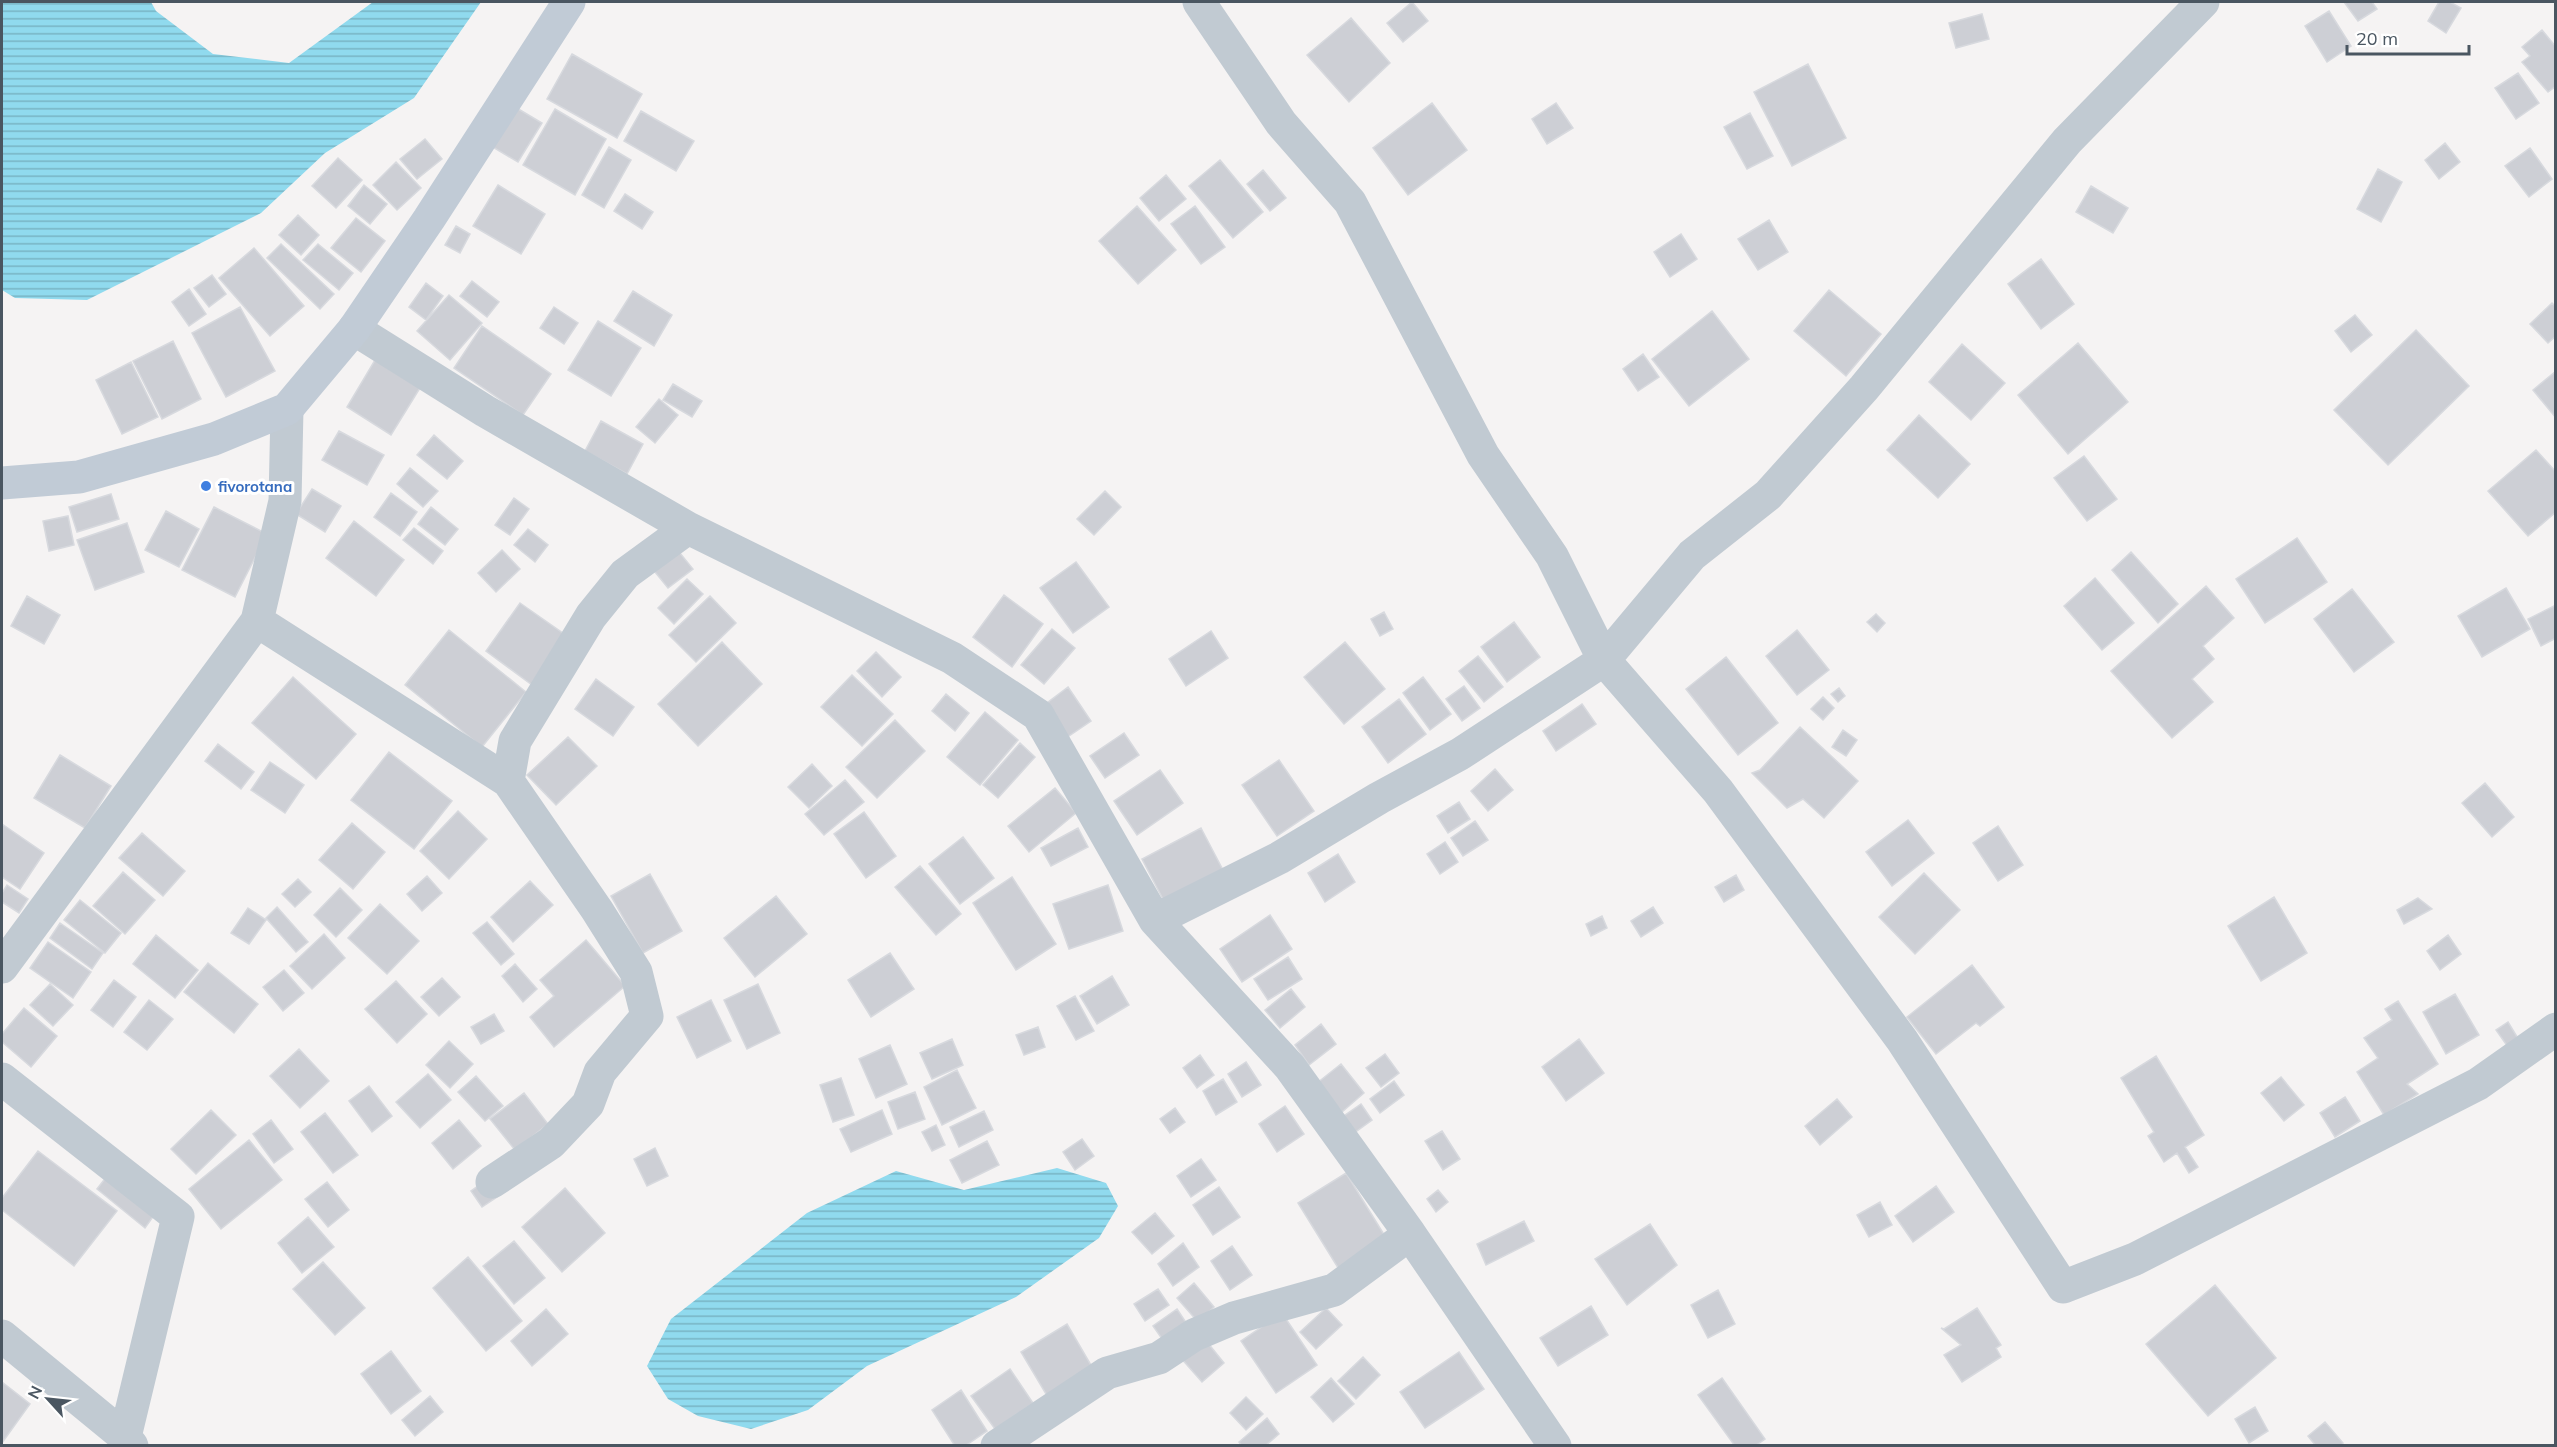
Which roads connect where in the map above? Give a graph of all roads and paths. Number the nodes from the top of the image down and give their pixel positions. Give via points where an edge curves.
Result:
1 (568, 2) edge
2 (1199, 2) edge
3 (2203, 2) edge
4 (354, 329) junction
5 (287, 409) junction
6 (2, 483) edge
7 (688, 528) junction
8 (257, 621) junction
9 (1604, 660) junction
10 (508, 781) junction
11 (1155, 920) junction
12 (2, 967) edge
13 (2556, 1029) edge
14 (2, 1079) edge
15 (492, 1182) dead end
16 (1410, 1234) junction
17 (2, 1336) edge
18 (129, 1441) edge
19 (997, 1446) edge
20 (1555, 1446) edge

1 - 4 main road
2 - 9 street via 1281,123 1350,202 1483,454 1552,556
3 - 9 street via 2067,141 1864,388 1768,495 1692,555
4 - 5 main road
4 - 7 street via 485,411
5 - 6 main road via 214,439 79,477
5 - 8 street via 285,501
7 - 10 street via 625,574 591,616 515,741
7 - 11 street via 952,658 1038,715
8 - 10 street
8 - 12 street
9 - 11 street via 1460,753 1280,858
9 - 13 street via 1718,791 1902,1040 2063,1287 2135,1259 2478,1084
10 - 15 street via 636,972 647,1016 600,1072 588,1104 551,1143
11 - 16 street via 1290,1066
14 - 18 street via 178,1217
16 - 19 street via 1335,1290 1234,1318 1194,1335 1159,1358 1107,1374
16 - 20 street
17 - 18 street

